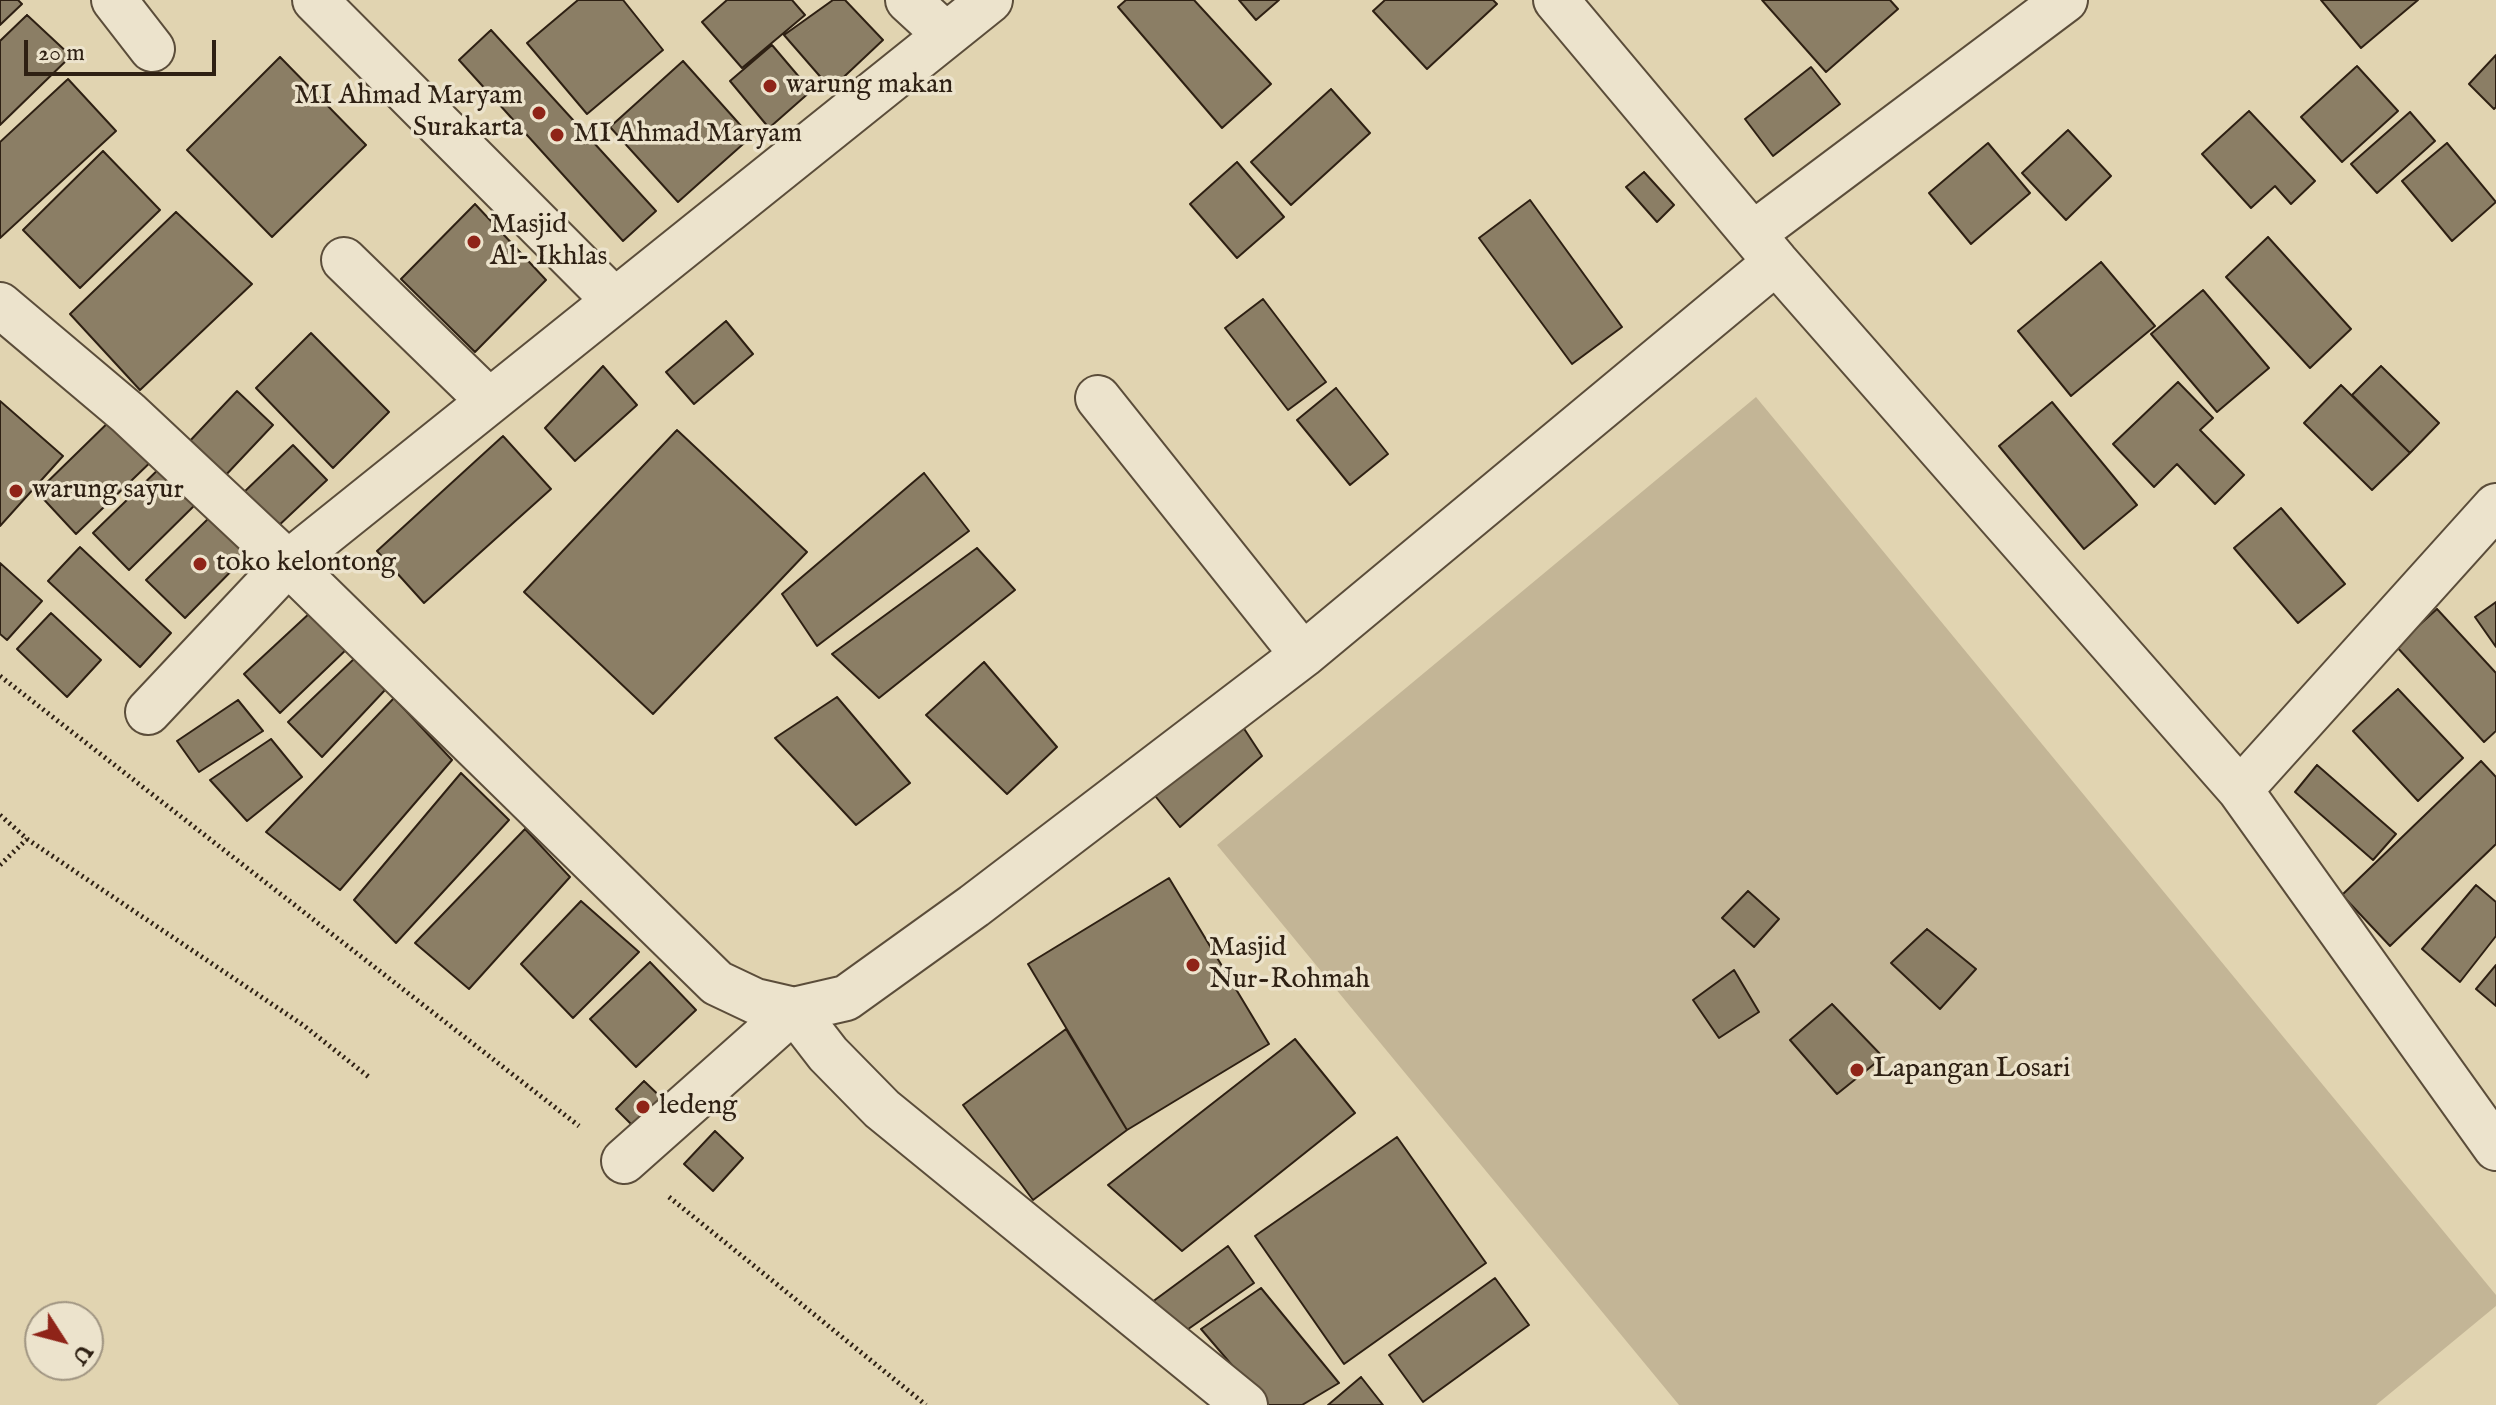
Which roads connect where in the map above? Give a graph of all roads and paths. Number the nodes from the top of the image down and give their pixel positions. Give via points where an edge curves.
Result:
1 (114, 0) edge
2 (908, 0) edge
3 (990, 0) edge
4 (1556, 0) edge
5 (2065, 0) edge
6 (338, 7) edge
7 (946, 35) junction
8 (152, 49) dead end
9 (1765, 248) junction
10 (344, 260) dead end
11 (614, 300) junction
12 (0, 305) edge
13 (1098, 398) dead end
14 (488, 400) junction
15 (2496, 506) edge
16 (288, 563) junction
17 (1303, 655) junction
18 (0, 676) edge
19 (148, 712) dead end
20 (2240, 790) junction
21 (0, 815) edge
22 (27, 839) junction
23 (0, 865) edge
24 (794, 1010) junction
25 (370, 1078) dead end
26 (2496, 1148) edge
27 (624, 1161) junction
28 (926, 1405) edge
29 (1245, 1405) edge

1 - 8 street
2 - 7 street
3 - 7 street
4 - 9 street
5 - 9 street
6 - 11 street
7 - 11 street
9 - 17 street
9 - 20 street
10 - 14 street
11 - 14 street
12 - 16 street via 128,413
13 - 17 street
14 - 16 street
15 - 20 street
16 - 19 street
16 - 24 street via 717,983 755,1001
17 - 24 street via 846,998
18 - 27 path
20 - 26 street
21 - 22 path
22 - 23 path
22 - 25 path via 303,1025
24 - 27 street
24 - 29 street via 882,1109
27 - 28 path

